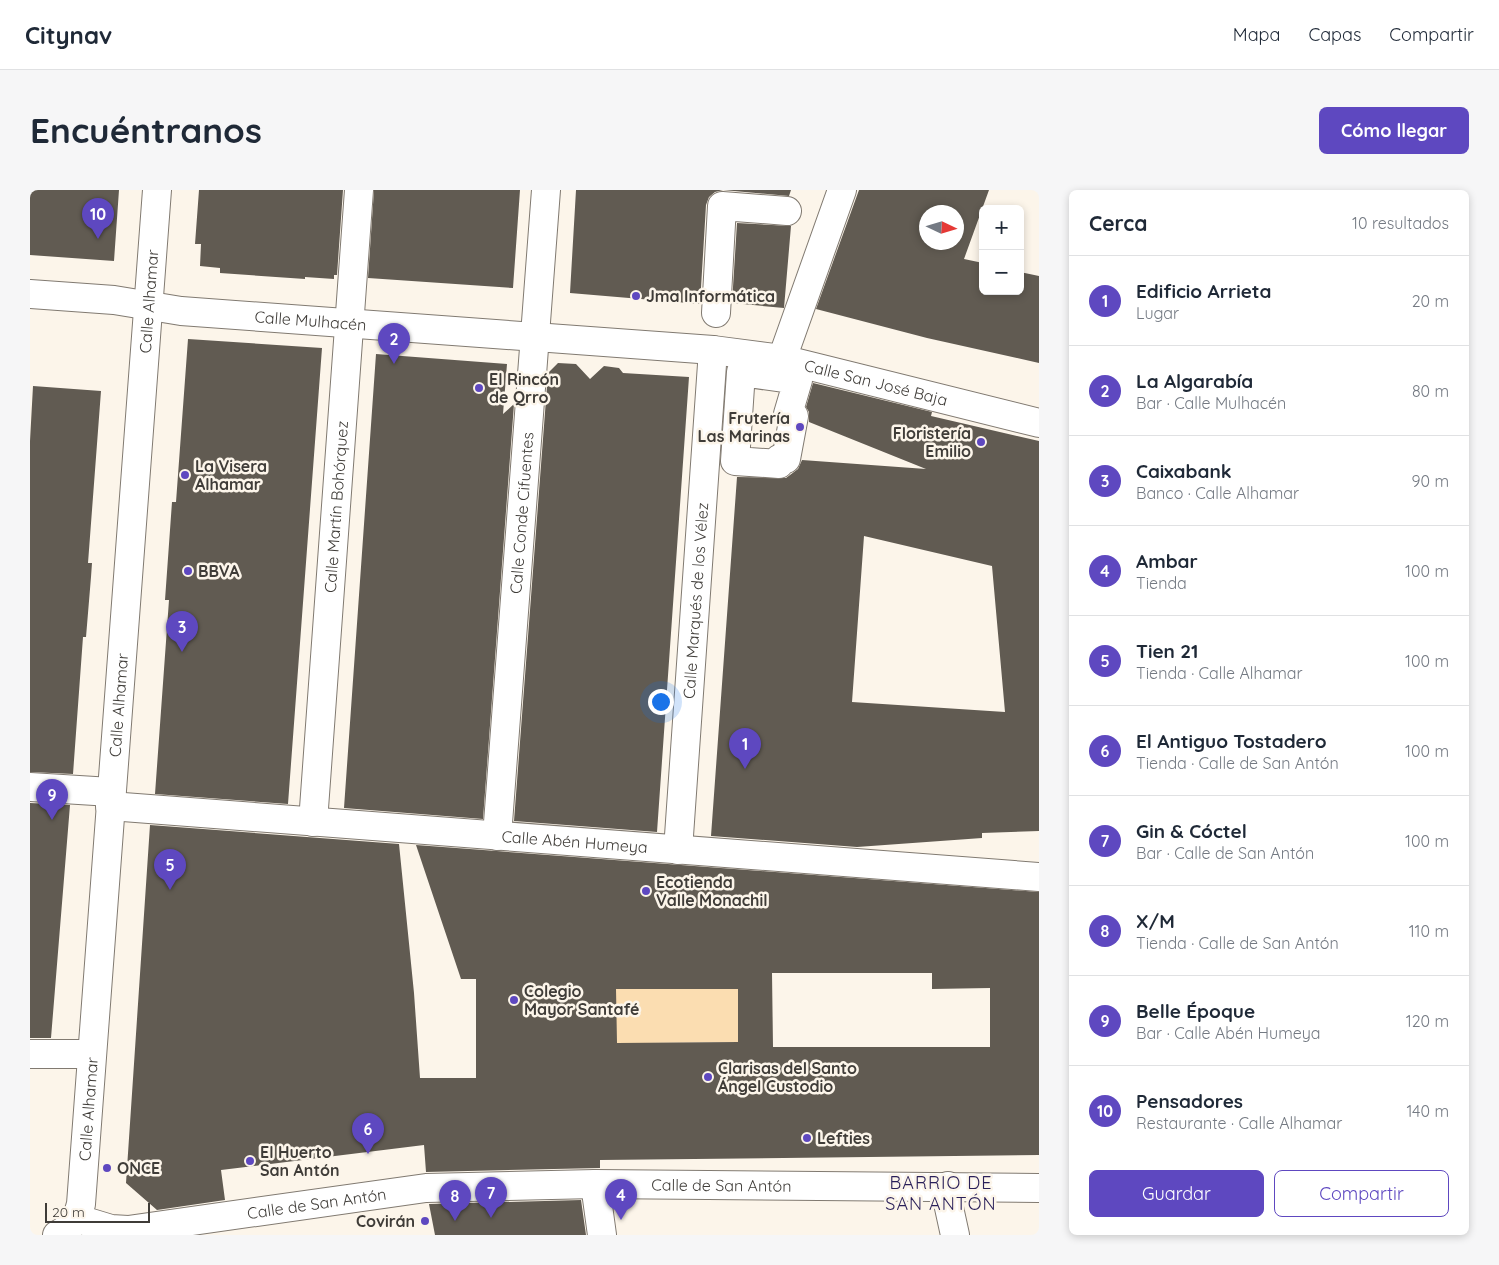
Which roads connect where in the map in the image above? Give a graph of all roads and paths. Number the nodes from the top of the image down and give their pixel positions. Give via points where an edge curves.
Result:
1 (157, 190) edge
2 (359, 190) edge
3 (546, 190) edge
4 (842, 190) edge
5 (787, 211) dead end
6 (30, 294) edge
7 (148, 305) junction
8 (716, 313) dead end
9 (350, 323) junction
10 (535, 337) junction
11 (713, 350) junction
12 (782, 359) junction
13 (1039, 423) edge
14 (30, 787) edge
15 (110, 800) junction
16 (313, 822) junction
17 (497, 836) junction
18 (678, 850) junction
19 (1039, 877) edge
20 (30, 1054) edge
21 (91, 1054) junction
22 (595, 1184) junction
23 (948, 1186) junction
24 (1039, 1188) edge
25 (67, 1227) edge
26 (602, 1235) edge
27 (955, 1235) edge

1 - 7 street, Calle Alhamar
2 - 9 street, Calle Martín Bohórquez
3 - 10 street, Calle Conde Cifuentes
4 - 12 street
5 - 8 street via 722,206
6 - 7 street, Calle Mulhacén
7 - 9 street, Calle Mulhacén via 181,311
7 - 15 street, Calle Alhamar
9 - 10 street, Calle Mulhacén
9 - 16 street, Calle Martín Bohórquez
10 - 11 street, Calle Mulhacén
10 - 17 street, Calle Conde Cifuentes
11 - 12 street, Calle San José Baja
11 - 18 street, Calle Marqués de los Vélez
12 - 13 street, Calle San José Baja
14 - 15 street, Calle Abén Humeya
15 - 16 street, Calle Abén Humeya
15 - 21 street, Calle Alhamar
16 - 17 street, Calle Abén Humeya
17 - 18 street, Calle Abén Humeya
18 - 19 street, Calle Abén Humeya
20 - 21 street
21 - 25 street, Calle Alhamar via 81,1204
22 - 23 street, Calle de San Antón
22 - 25 street, Calle de San Antón via 426,1188 128,1230
22 - 26 street
23 - 24 street, Calle de San Antón
23 - 27 street

